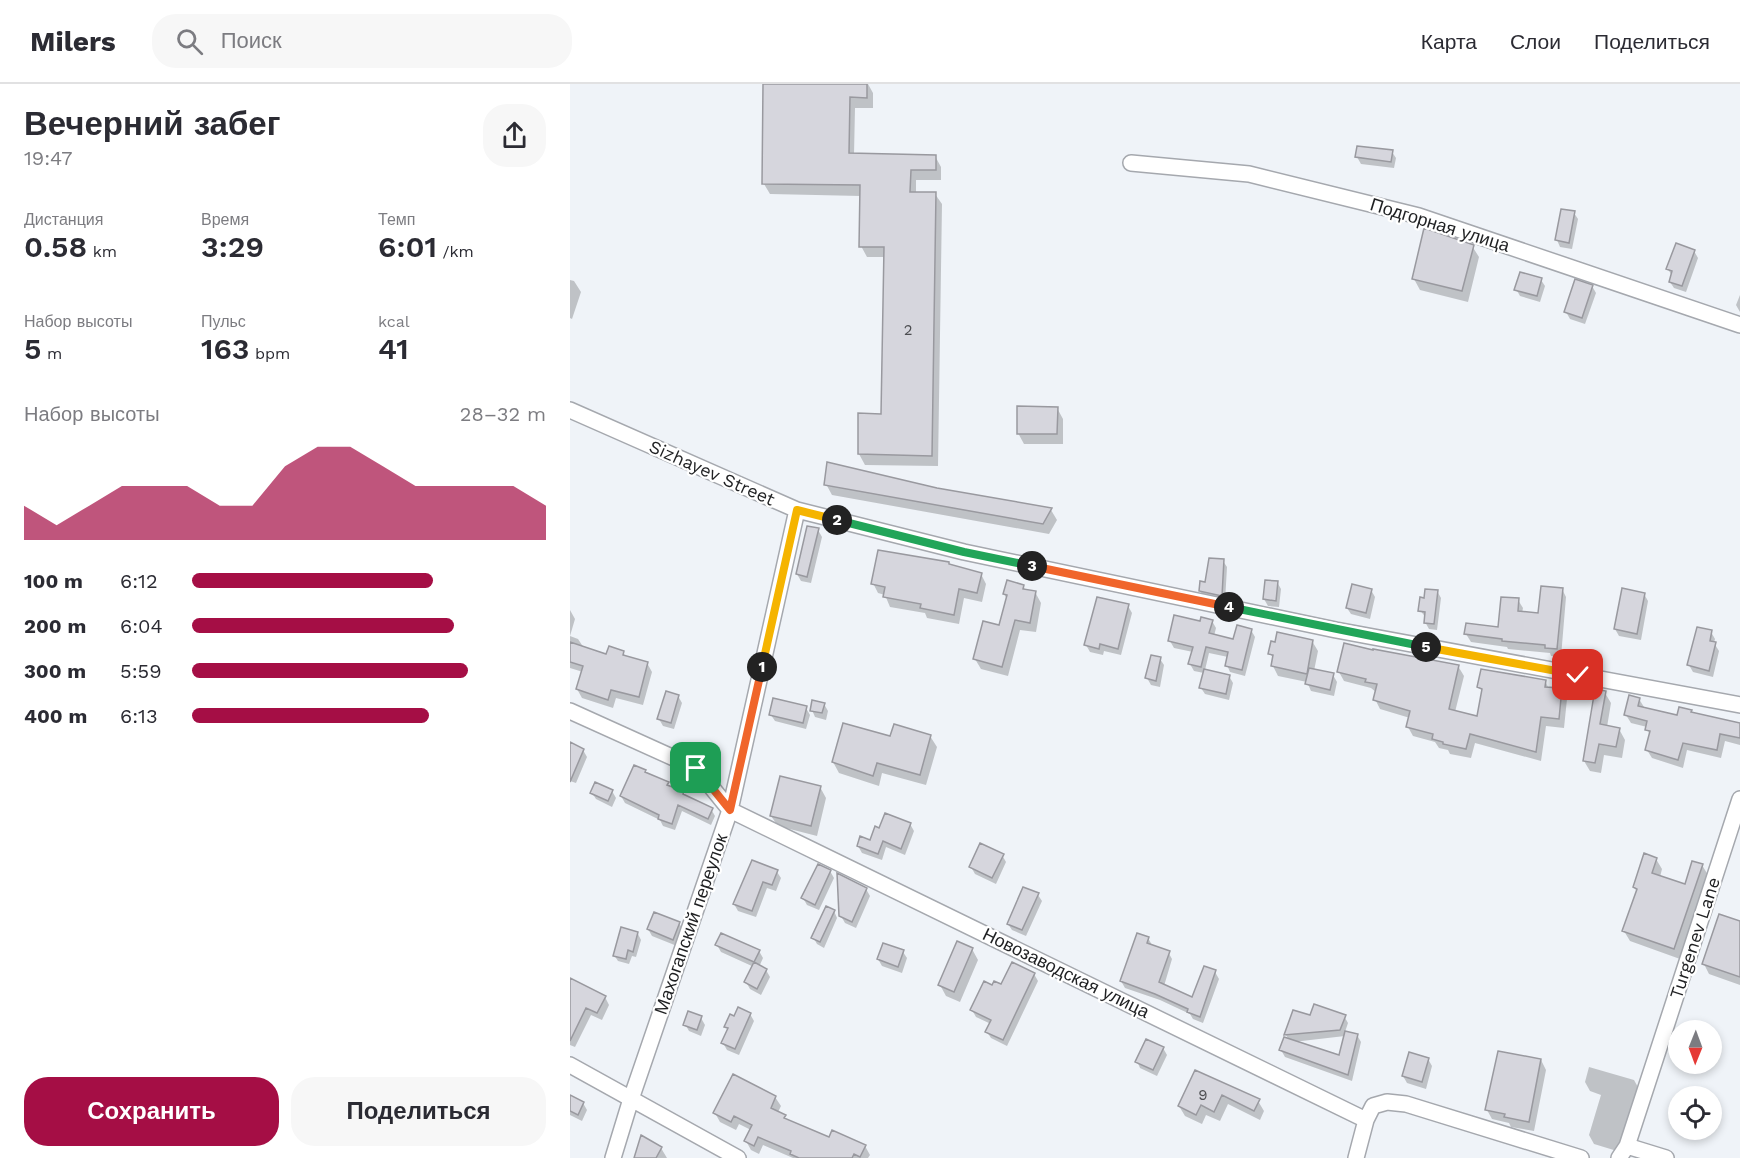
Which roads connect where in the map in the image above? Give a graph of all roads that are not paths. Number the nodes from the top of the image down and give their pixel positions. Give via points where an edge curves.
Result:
1 (1131, 163) dead end
2 (1740, 325) edge
3 (570, 410) edge
4 (797, 510) junction
5 (1740, 705) edge
6 (570, 711) edge
7 (1740, 799) edge
8 (730, 810) junction
9 (570, 1065) edge
10 (631, 1099) junction
11 (1366, 1120) junction
12 (1623, 1152) edge
13 (613, 1158) edge
14 (738, 1158) edge
15 (1356, 1158) edge
16 (1581, 1158) edge
17 (1666, 1158) edge

1 - 2 street, Подгорная улица via 1249,174 1419,216
3 - 4 street, Sizhayev Street
4 - 5 street, Sizhayev Street via 964,552 1324,628
4 - 8 street, Махогапский переулок
6 - 8 street, Новозаводская улица via 696,768
7 - 12 street, Turgenev Lane
8 - 10 street, Махогапский переулок
8 - 11 street, Новозаводская улица
9 - 10 street
10 - 13 street, Махогапский переулок
10 - 14 street
11 - 15 street
11 - 16 street via 1373,1106 1387,1102 1406,1104
12 - 17 street

